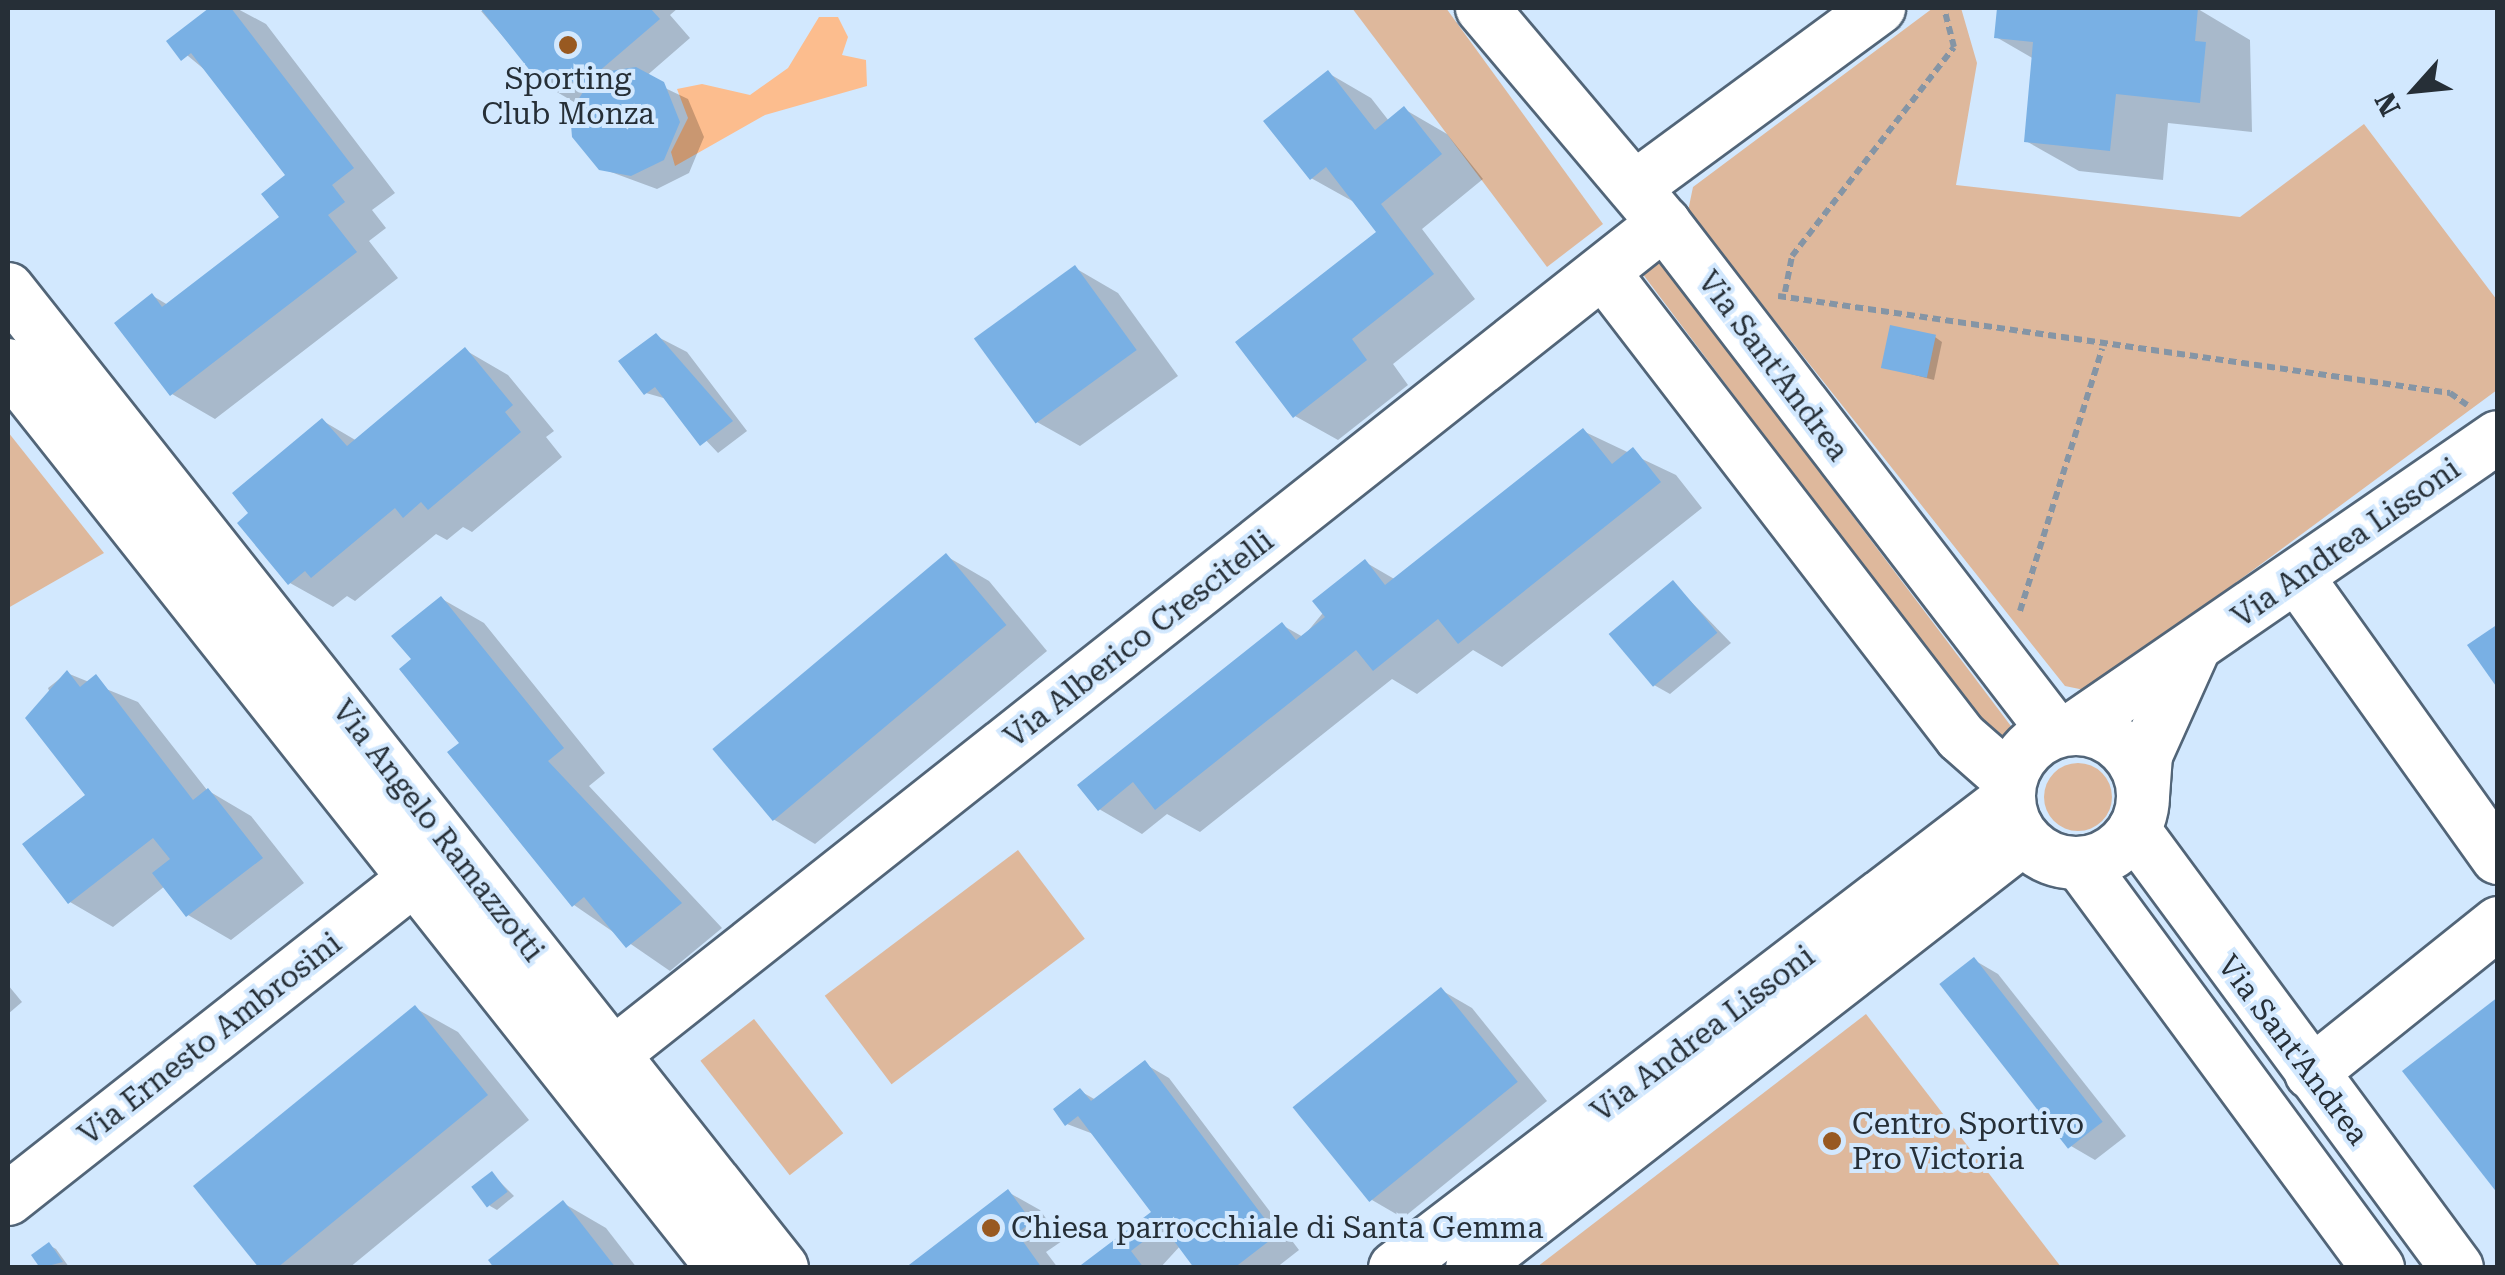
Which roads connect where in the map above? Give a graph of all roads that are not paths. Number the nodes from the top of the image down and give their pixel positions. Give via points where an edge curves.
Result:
1 (1482, 8) edge
2 (1879, 8) edge
3 (1650, 205) junction
4 (1604, 273) junction
5 (8, 289) edge
6 (8, 365) edge
7 (74, 412) junction
8 (2490, 426) edge
9 (2298, 578) junction
10 (2194, 648) junction
11 (2065, 730) junction
12 (2014, 806) junction
13 (2139, 813) junction
14 (2498, 858) edge
15 (2080, 864) junction
16 (413, 880) junction
17 (2498, 924) edge
18 (595, 1068) junction
19 (2311, 1074) junction
20 (8, 1199) edge
21 (723, 1268) edge
22 (782, 1268) edge
23 (1395, 1268) edge
24 (1472, 1268) edge
25 (2378, 1268) edge
26 (2457, 1268) edge

1 - 3 street, Via Sant'Andrea
2 - 3 street, Via Alberico Crescitelli
3 - 4 street, Via Alberico Crescitelli
3 - 11 street, Via Sant'Andrea via 2003,667
4 - 12 street
4 - 18 street, Via Alberico Crescitelli
5 - 7 street, Via Angelo Ramazzotti
6 - 7 street, Via Angelo Ramazzotti
7 - 16 street, Via Angelo Ramazzotti
7 - 18 street, Via Angelo Ramazzotti
8 - 9 street, Via Andrea Lissoni
9 - 10 street, Via Andrea Lissoni
9 - 14 street
10 - 11 street, Via Andrea Lissoni
10 - 13 street via 2146,754
11 - 12 street via 2026,750
11 - 13 street via 2116,741
12 - 15 street
12 - 23 street, Via Andrea Lissoni
12 - 24 street, Via Andrea Lissoni
13 - 15 street via 2112,854
13 - 19 street, Via Sant'Andrea
15 - 25 street
16 - 18 street, Via Angelo Ramazzotti
16 - 20 street, Via Ernesto Ambrosini
17 - 19 street
18 - 21 street, Via Angelo Ramazzotti
18 - 22 street, Via Angelo Ramazzotti
19 - 26 street, Via Sant'Andrea

